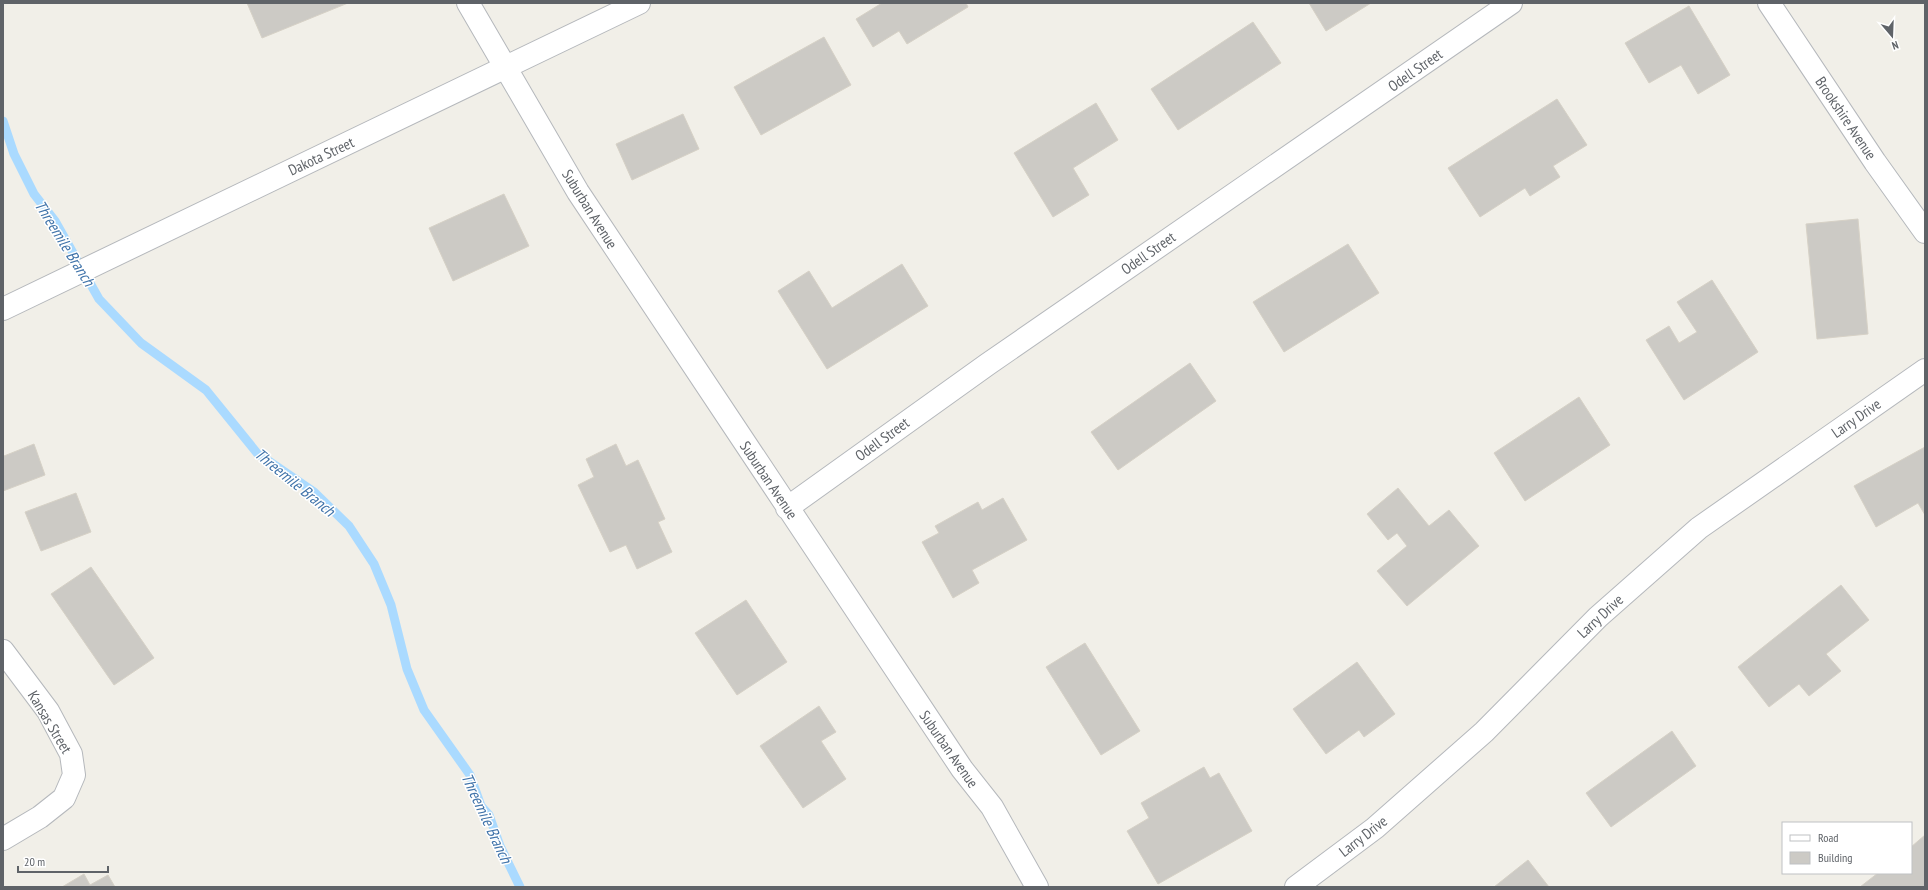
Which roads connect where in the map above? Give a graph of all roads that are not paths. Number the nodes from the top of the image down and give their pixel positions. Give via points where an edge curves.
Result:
1 (468, 3) edge
2 (639, 3) edge
3 (1512, 3) edge
4 (1769, 3) edge
5 (506, 68) junction
6 (1925, 232) edge
7 (3, 309) edge
8 (1925, 370) edge
9 (787, 508) junction
10 (3, 650) edge
11 (3, 839) edge
12 (1037, 887) edge
13 (1296, 887) edge

1 - 5 street, Suburban Avenue
2 - 5 street, Dakota Street
3 - 9 street, Odell Street via 988,364
4 - 6 street, Brookshire Avenue
5 - 7 street, Dakota Street
5 - 9 street, Suburban Avenue via 578,192
8 - 13 street, Larry Drive via 1699,528 1598,617 1484,732 1375,828
9 - 12 street, Suburban Avenue via 962,769 992,807
10 - 11 street, Kansas Street via 48,712 71,754 74,775 64,798

